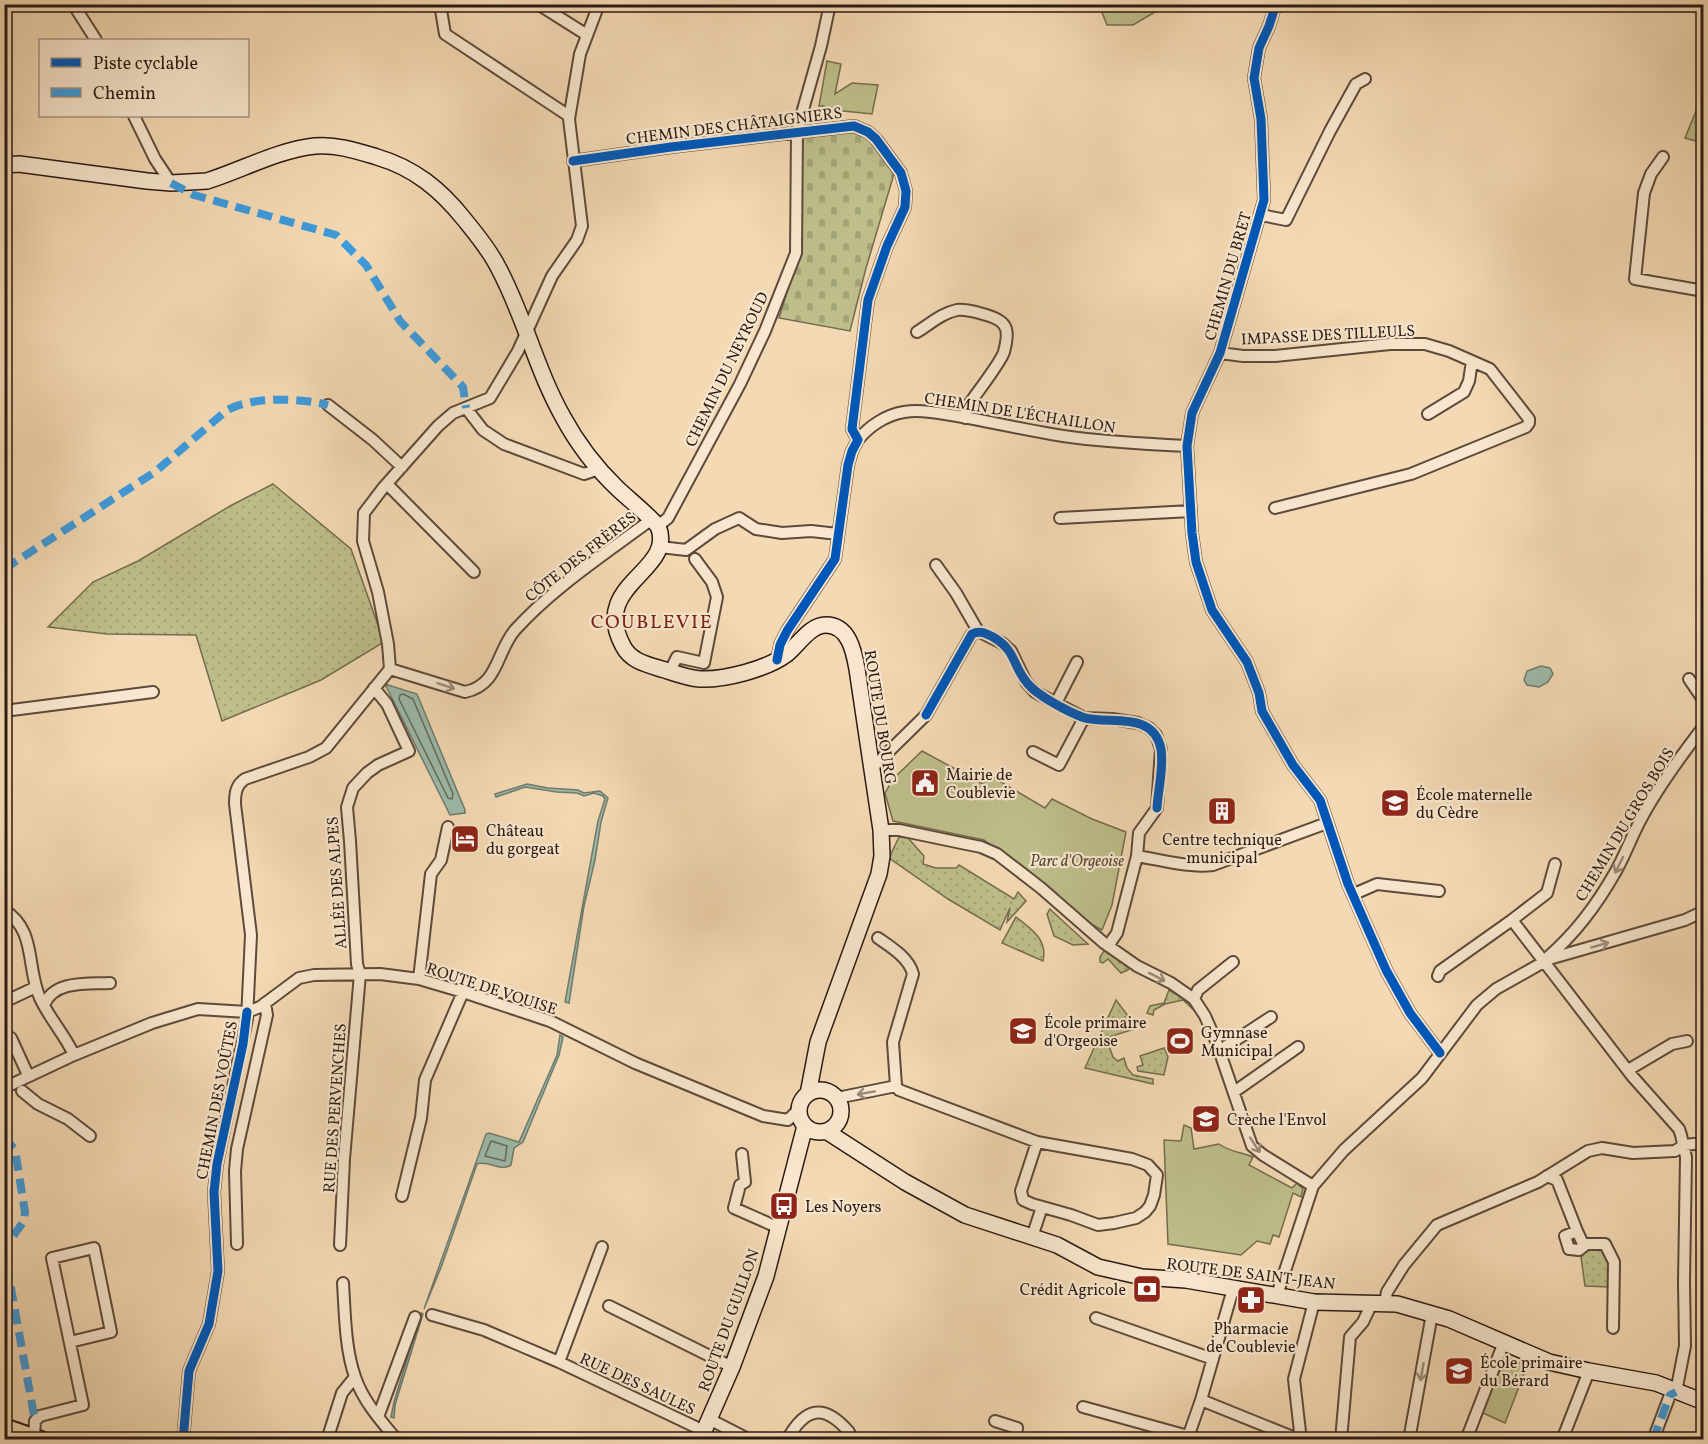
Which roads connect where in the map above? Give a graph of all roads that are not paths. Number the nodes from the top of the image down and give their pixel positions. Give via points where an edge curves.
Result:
1 (73, 4) edge
2 (441, 4) edge
3 (538, 4) edge
4 (599, 4) edge
5 (830, 4) edge
6 (1276, 4) edge
7 (587, 35) junction
8 (95, 39) edge
9 (1365, 79) dead end
10 (569, 116) junction
11 (134, 117) edge
12 (797, 131) junction
13 (1663, 157) dead end
14 (573, 161) junction
15 (4, 165) edge
16 (171, 183) junction
17 (1261, 215) junction
18 (1704, 291) edge
19 (526, 332) junction
20 (917, 332) dead end
21 (1220, 353) junction
22 (1472, 361) junction
23 (328, 405) dead end
24 (466, 408) junction
25 (1428, 414) dead end
26 (965, 417) junction
27 (858, 440) junction
28 (1187, 446) junction
29 (402, 467) junction
30 (599, 469) junction
31 (387, 484) junction
32 (1275, 508) dead end
33 (1191, 510) junction
34 (1060, 518) dead end
35 (656, 525) junction
36 (838, 534) junction
37 (660, 547) junction
38 (695, 559) dead end
39 (936, 565) dead end
40 (474, 572) dead end
41 (978, 631) junction
42 (777, 660) junction
43 (1077, 662) dead end
44 (673, 664) junction
45 (390, 669) junction
46 (1689, 679) dead end
47 (374, 688) junction
48 (153, 692) dead end
49 (1704, 701) edge
50 (1056, 703) junction
51 (4, 711) edge
52 (1084, 718) junction
53 (1704, 726) edge
54 (1033, 752) dead end
55 (872, 768) junction
56 (1328, 823) junction
57 (448, 827) dead end
58 (881, 830) junction
59 (1137, 856) junction
60 (1555, 864) dead end
61 (1439, 891) dead end
62 (1354, 894) junction
63 (4, 910) edge
64 (1704, 911) edge
65 (1512, 920) junction
66 (878, 938) dead end
67 (1108, 946) junction
68 (1544, 961) junction
69 (1233, 962) dead end
70 (360, 974) junction
71 (1438, 976) dead end
72 (419, 980) junction
73 (110, 983) dead end
74 (36, 987) junction
75 (464, 992) junction
76 (1194, 999) junction
77 (835, 1000) junction
78 (4, 1002) edge
79 (265, 1003) junction
80 (44, 1005) junction
81 (247, 1012) junction
82 (1271, 1017) dead end
83 (4, 1041) edge
84 (1687, 1041) dead end
85 (1298, 1047) dead end
86 (1219, 1051) junction
87 (1440, 1053) junction
88 (74, 1055) junction
89 (1628, 1070) junction
90 (28, 1076) junction
91 (896, 1086) junction
92 (4, 1088) edge
93 (22, 1091) dead end
94 (1233, 1092) junction
95 (808, 1094) junction
96 (831, 1094) junction
97 (838, 1121) junction
98 (811, 1124) junction
99 (90, 1136) dead end
100 (1037, 1142) junction
101 (1704, 1143) edge
102 (1684, 1145) junction
103 (742, 1154) dead end
104 (1552, 1178) junction
105 (905, 1182) junction
106 (1313, 1186) junction
107 (402, 1196) dead end
108 (1042, 1207) junction
109 (779, 1228) junction
110 (1032, 1237) junction
111 (237, 1244) dead end
112 (340, 1245) dead end
113 (602, 1247) dead end
114 (343, 1283) dead end
115 (1233, 1289) junction
116 (1277, 1295) junction
117 (1314, 1302) junction
118 (1378, 1303) junction
119 (609, 1306) dead end
120 (1432, 1314) junction
121 (432, 1315) dead end
122 (415, 1317) dead end
123 (1096, 1318) dead end
124 (1613, 1328) dead end
125 (70, 1342) junction
126 (1504, 1342) junction
127 (1213, 1359) junction
128 (559, 1362) junction
129 (732, 1367) junction
130 (1588, 1371) junction
131 (355, 1377) junction
132 (1676, 1392) junction
133 (1201, 1400) junction
134 (1704, 1402) edge
135 (1083, 1407) dead end
136 (378, 1417) junction
137 (995, 1421) dead end
138 (4, 1427) edge
139 (704, 1430) edge
140 (849, 1432) dead end
141 (38, 1438) edge
142 (1187, 1438) edge
143 (183, 1440) edge
144 (327, 1440) edge
145 (397, 1440) edge
146 (750, 1440) edge
147 (787, 1440) edge
148 (1016, 1440) edge
149 (1341, 1440) edge
150 (1409, 1440) edge
151 (1466, 1440) edge
152 (1562, 1440) edge
153 (1653, 1440) edge

1 - 8 street
2 - 10 street via 445,34
3 - 7 street
4 - 7 street
5 - 12 street, CHEMIN DU NEYROUD
6 - 17 street, CHEMIN DU BRET via 1259,48 1254,78 1261,119
7 - 10 street
9 - 17 street via 1356,84 1286,220
10 - 14 street
11 - 16 street
12 - 14 street, CHEMIN DES CHÂTAIGNIERS
12 - 27 street, CHEMIN DES CHÂTAIGNIERS via 854,126 868,132 901,173 906,191 905,207 868,300 852,429
12 - 35 street, CHEMIN DU NEYROUD via 796,253 740,384 668,518
13 - 18 street via 1644,193 1635,279
14 - 19 street via 582,226 552,276
15 - 16 main road
16 - 19 main road via 207,181 317,146 354,150 394,162 441,192 474,231 499,268
17 - 21 street, CHEMIN DU BRET
19 - 24 street via 489,398
19 - 30 main road via 562,417
20 - 26 street via 940,317 964,310 1005,325 1003,355 966,409
21 - 22 street, IMPASSE DES TILLEULS via 1275,356 1425,344
21 - 28 street, CHEMIN DU BRET via 1192,413
22 - 25 street via 1464,392
22 - 32 street, IMPASSE DES TILLEULS via 1490,369 1529,419 1528,425 1411,474
23 - 29 street
24 - 29 street via 438,426
24 - 30 street via 483,430 504,444 584,474
26 - 27 street, CHEMIN DE L'ÉCHAILLON via 905,412 884,418
26 - 28 street, CHEMIN DE L'ÉCHAILLON via 1062,435
27 - 36 street, CHEMIN DES CHÂTAIGNIERS via 848,465
28 - 33 street, CHEMIN DU BRET
29 - 31 street
30 - 35 main road
31 - 40 street
31 - 45 street via 364,513 363,541 384,623
33 - 34 street
33 - 56 street, CHEMIN DU BRET via 1196,562 1212,610 1247,662 1262,711 1296,771 1320,800
35 - 37 main road
45 -> 35 street, CÔTE DES FRÈRES via 465,692 476,690 496,666 513,633 549,596
36 - 37 street via 756,529 739,518 686,550
36 - 42 street, CHEMIN DES CHÂTAIGNIERS via 835,559 787,631
37 - 44 main road, ROUTE DU BOURG via 620,597 615,623 629,655 644,663
38 - 44 street via 712,582 717,597 704,663
39 - 41 street
41 - 50 street via 1011,651 1026,682 1035,692
41 - 55 street via 972,634 926,715
42 - 44 main road, ROUTE DU BOURG via 713,678 686,677
42 - 55 main road, ROUTE DU BOURG via 819,626 834,626 846,635 855,655
43 - 50 street
45 - 47 street, CHEMIN DES VOÛTES
46 - 49 street
47 - 70 street, ALLÉE DES ALPES via 387,704 409,751 367,772 353,788 347,807
47 - 81 street, CHEMIN DES VOÛTES via 326,748 244,779 237,788 235,804 251,935
48 - 51 street
50 - 52 street
52 - 54 street via 1059,765
52 - 59 street via 1138,723 1156,735 1161,749 1156,808 1139,833
53 -> 68 street, CHEMIN DU GROS BOIS via 1661,785 1617,871 1567,941
55 - 58 main road, ROUTE DU BOURG
56 - 59 street via 1213,865
56 - 62 street, CHEMIN DU BRET
57 - 72 street via 441,860 431,874
58 - 67 street via 899,830 997,854
58 - 77 main road, ROUTE DU BOURG via 879,874
59 - 67 street via 1117,933
60 - 65 street via 1547,893
61 - 62 street via 1377,884
62 - 87 street, CHEMIN DU BRET via 1396,990
63 - 74 street via 28,940
68 -> 64 street
65 - 68 street
65 - 71 street
66 - 91 street via 899,954 913,974 894,1042
67 -> 76 street
68 - 87 street via 1477,1005
68 - 89 street
69 - 76 street via 1198,990
70 - 72 street, ROUTE DE VOUISE
70 - 79 street, ROUTE DE VOUISE via 299,978
70 - 112 street, RUE DES PERVENCHES
72 - 75 street, ROUTE DE VOUISE
73 - 80 street via 67,986 51,993
74 - 78 street
74 - 80 street
75 - 98 street, ROUTE DE VOUISE via 550,1021 635,1063 763,1116 788,1120 795,1115
75 - 107 street via 425,1080 421,1118
76 - 86 street
77 - 95 main road, ROUTE DU BOURG via 818,1042
77 - 96 main road, ROUTE DU BOURG via 817,1062 818,1075
79 - 81 street, ROUTE DE VOUISE
79 - 111 street via 267,1015 237,1149
80 - 88 street
81 - 88 street via 198,1009
81 - 143 street, CHEMIN DES VOÛTES via 217,1164 214,1192 218,1271 209,1324 189,1371
82 - 86 street
83 - 90 street via 11,1038
84 - 89 street via 1672,1044
85 - 94 street
86 - 94 street
87 - 106 street via 1422,1078 1344,1150
88 - 90 street
89 - 102 street via 1679,1129
90 - 92 street
91 -> 96 street
91 - 100 street
93 - 99 street
94 -> 106 street via 1252,1146
95 - 96 main road
95 - 98 main road via 802,1101
96 - 97 main road via 841,1109
97 - 98 main road via 833,1127
97 - 105 main road, ROUTE DE SAINT-JEAN via 851,1138
98 - 105 main road, ROUTE DE SAINT-JEAN
98 - 109 main road, ROUTE DU GUILLON
100 - 108 street via 1021,1191 1023,1200
100 - 108 street via 1132,1159 1148,1165 1157,1175 1150,1206 1136,1218 1098,1225
101 - 102 street
102 - 104 street via 1664,1152 1602,1148 1588,1151 1561,1167
102 - 132 street via 1685,1346
103 - 109 street via 745,1182 740,1185 734,1208
104 - 118 street via 1437,1225
104 - 124 street via 1577,1231 1565,1236 1569,1249 1579,1250 1582,1244 1605,1244 1614,1262
105 - 110 main road, ROUTE DE SAINT-JEAN via 965,1215
106 - 116 street
108 - 110 street
109 - 129 main road, ROUTE DU GUILLON via 766,1276
110 - 115 main road, ROUTE DE SAINT-JEAN via 1057,1245 1098,1267
113 - 128 street, RUE DES SAULES
114 - 131 street via 348,1346
115 - 116 main road, ROUTE DE SAINT-JEAN
115 - 127 street
116 - 117 main road, ROUTE DE SAINT-JEAN
117 - 118 main road, ROUTE DE SAINT-JEAN
117 - 133 street via 1294,1379 1300,1432 1295,1438
118 - 120 main road, ROUTE DE SAINT-JEAN
118 - 149 street via 1350,1337
119 - 129 street
120 - 126 main road, ROUTE DE SAINT-JEAN
120 -> 150 street
121 - 128 street, RUE DES SAULES via 484,1330
122 - 136 street
123 - 127 street
125 - 125 street via 111,1332 94,1248 52,1258
125 - 141 street via 83,1405 40,1416 35,1421
126 - 130 main road, ROUTE DE SAINT-JEAN via 1549,1362
126 - 151 street
127 - 133 street
128 - 139 street, RUE DES SAULES
129 - 139 main road, ROUTE DU GUILLON
130 - 132 main road, ROUTE DE SAINT-JEAN via 1656,1383
130 - 152 street
131 - 136 street
131 - 144 street via 342,1393
132 - 134 main road, ROUTE DE SAINT-JEAN
132 - 153 street via 1670,1395
133 - 142 street
135 - 142 street
136 - 145 street
137 - 148 street via 1017,1428
138 - 141 main road
139 - 146 street, RUE DES SAULES
140 - 147 street via 837,1418 810,1413 795,1424

